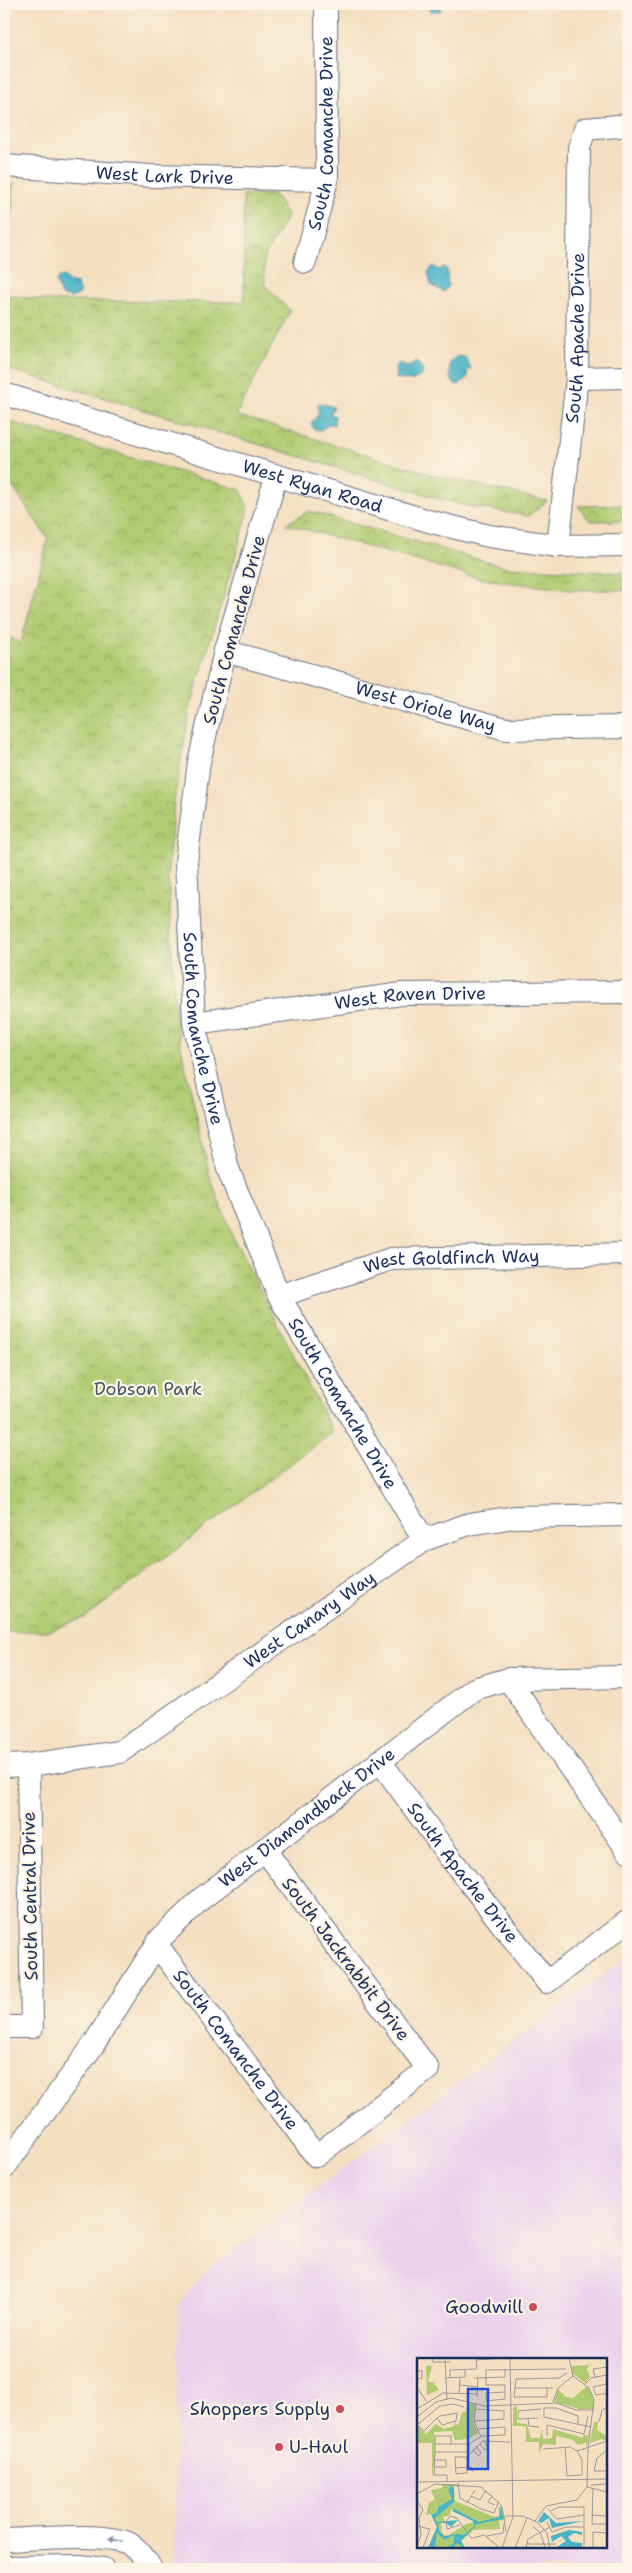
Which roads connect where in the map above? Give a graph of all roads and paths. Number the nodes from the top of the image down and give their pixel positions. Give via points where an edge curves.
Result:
1 (326, 4) edge
2 (628, 125) edge
3 (4, 166) edge
4 (327, 180) junction
5 (305, 262) dead end
6 (628, 377) edge
7 (577, 378) junction
8 (4, 394) edge
9 (276, 477) junction
10 (628, 545) edge
11 (558, 546) junction
12 (225, 651) junction
13 (628, 727) edge
14 (628, 992) edge
15 (194, 1023) junction
16 (628, 1254) edge
17 (279, 1296) junction
18 (628, 1515) edge
19 (424, 1540) junction
20 (628, 1677) edge
21 (508, 1679) junction
22 (380, 1761) junction
23 (28, 1765) junction
24 (4, 1766) edge
25 (264, 1849) junction
26 (628, 1852) edge
27 (628, 1921) edge
28 (157, 1945) junction
29 (4, 2027) edge
30 (316, 2156) joint
31 (4, 2168) edge
32 (4, 2540) edge
33 (4, 2567) edge
34 (103, 2569) edge
35 (151, 2569) edge

1 - 4 street, South Comanche Drive
2 - 7 street, South Apache Drive via 585,129 579,148
3 - 4 street, West Lark Drive via 151,176
4 - 5 street, South Comanche Drive
6 - 7 street
7 - 11 street, South Apache Drive
8 - 9 street, West Ryan Road
9 - 11 street, West Ryan Road via 451,527
9 - 12 street, South Comanche Drive
10 - 11 street, West Ryan Road
12 - 13 street, West Oriole Way via 506,729
12 - 15 street, South Comanche Drive via 199,762 186,862
14 - 15 street, West Raven Drive via 402,994
15 - 17 street, South Comanche Drive via 228,1169
16 - 17 street, West Goldfinch Way via 391,1259
17 - 19 street, South Comanche Drive
18 - 19 street, West Canary Way via 515,1518 470,1524
19 - 23 street, West Canary Way via 120,1752
20 - 21 street, West Diamondback Drive
21 - 22 street, West Diamondback Drive via 474,1690
21 - 26 street
22 - 25 street, West Diamondback Drive
22 - 27 street, South Apache Drive via 547,1982
23 - 24 street, West Canary Way
23 - 29 street, South Central Drive via 32,2027
25 - 28 street, West Diamondback Drive via 201,1899
25 - 30 street, South Jackrabbit Drive via 428,2069
28 - 30 street, South Comanche Drive
28 - 31 street, West Diamondback Drive via 92,2048
35 -> 32 street via 130,2544 108,2538
33 - 34 street via 81,2566

